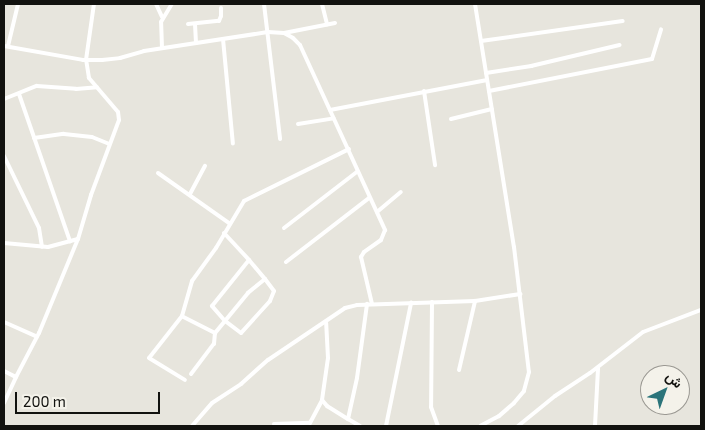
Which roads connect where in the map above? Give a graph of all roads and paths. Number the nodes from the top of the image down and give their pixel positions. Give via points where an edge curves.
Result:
1 (18, 4) edge
2 (94, 4) edge
3 (156, 4) edge
4 (172, 4) edge
5 (264, 4) edge
6 (322, 4) edge
7 (475, 4) edge
8 (221, 8) dead end
9 (162, 17) junction
10 (623, 21) dead end
11 (335, 23) dead end
12 (188, 24) dead end
13 (196, 24) junction
14 (327, 24) junction
15 (661, 29) dead end
16 (268, 32) junction
17 (284, 33) junction
18 (224, 39) junction
19 (481, 41) junction
20 (196, 43) junction
21 (620, 45) dead end
22 (6, 46) edge
23 (162, 48) junction
24 (86, 60) junction
25 (486, 73) junction
26 (487, 80) junction
27 (97, 87) junction
28 (424, 91) junction
29 (489, 91) junction
30 (19, 94) junction
31 (4, 99) edge
32 (492, 109) junction
33 (330, 110) junction
34 (334, 118) junction
35 (451, 119) dead end
36 (298, 124) dead end
37 (34, 138) junction
38 (280, 139) dead end
39 (110, 144) junction
40 (233, 144) dead end
41 (348, 149) junction
42 (4, 156) edge
43 (435, 164) dead end
44 (205, 166) dead end
45 (358, 171) junction
46 (158, 173) dead end
47 (402, 192) dead end
48 (190, 194) junction
49 (369, 198) junction
50 (378, 212) junction
51 (229, 223) junction
52 (284, 228) dead end
53 (224, 233) junction
54 (78, 239) junction
55 (70, 241) junction
56 (4, 243) edge
57 (42, 246) junction
58 (248, 260) junction
59 (286, 262) dead end
60 (265, 279) junction
61 (520, 294) junction
62 (475, 301) junction
63 (432, 302) junction
64 (411, 303) junction
65 (369, 304) junction
66 (701, 310) edge
67 (182, 316) junction
68 (225, 321) junction
69 (4, 322) edge
70 (326, 322) junction
71 (216, 333) junction
72 (37, 337) junction
73 (598, 368) junction
74 (459, 370) dead end
75 (4, 371) edge
76 (191, 374) dead end
77 (16, 377) junction
78 (185, 380) dead end
79 (322, 400) junction
80 (4, 403) edge
81 (348, 419) junction
82 (489, 421) junction
83 (274, 424) dead end
84 (192, 426) edge
85 (360, 426) edge
86 (386, 426) edge
87 (438, 426) edge
88 (480, 426) edge
89 (492, 426) edge
90 (518, 426) edge
91 (595, 426) edge

1 - 22 street
2 - 24 street
3 - 9 street
4 - 9 street
5 - 16 street
6 - 14 street
7 - 19 street
8 - 13 street via 219,20
9 - 23 street
10 - 19 street
11 - 14 street
12 - 13 street
13 - 20 street
14 - 17 street
15 - 29 street via 652,60
16 - 17 street
16 - 18 street
16 - 38 street
17 - 33 street via 300,45
18 - 20 street
18 - 40 street
19 - 25 street
20 - 23 street
21 - 25 street
22 - 24 street
23 - 24 street via 120,58
24 - 27 street via 89,78
25 - 26 street
26 - 28 street
26 - 29 street
27 - 30 street via 37,86
27 - 39 street via 118,112 120,120
28 - 33 street
28 - 43 street
29 - 32 street
30 - 31 street
30 - 37 street
32 - 35 street
32 - 61 street
33 - 34 street
34 - 36 street
34 - 41 street
37 - 39 street via 64,134 92,137
37 - 55 street
39 - 54 street
41 - 45 street
41 - 51 street via 244,201
42 - 57 street via 39,228
44 - 48 street
45 - 49 street
45 - 52 street
46 - 48 street
47 - 50 street
48 - 51 street
49 - 50 street
49 - 59 street
50 - 65 street via 385,235 361,257
51 - 53 street
53 - 58 street
53 - 67 street via 192,281
54 - 55 street
54 - 72 street
55 - 57 street
56 - 57 street
58 - 60 street
58 - 68 street via 212,306
60 - 68 street via 248,293
60 - 68 street via 274,291 270,301 241,333
61 - 62 street
61 - 82 street via 529,372 527,383 514,403
62 - 63 street
62 - 74 street
63 - 64 street
63 - 87 street via 431,407
64 - 65 street
64 - 86 street
65 - 70 street via 344,308
65 - 81 street
66 - 73 street via 643,332
67 - 71 street
67 - 78 street via 149,358
68 - 71 street
69 - 72 street
70 - 79 street via 328,358
70 - 84 street via 287,346 212,403
71 - 76 street via 214,344
72 - 77 street
73 - 90 street via 555,396
73 - 91 street
75 - 77 street
77 - 80 street
79 - 81 street
79 - 83 street via 310,423
81 - 85 street
82 - 88 street
82 - 89 street

